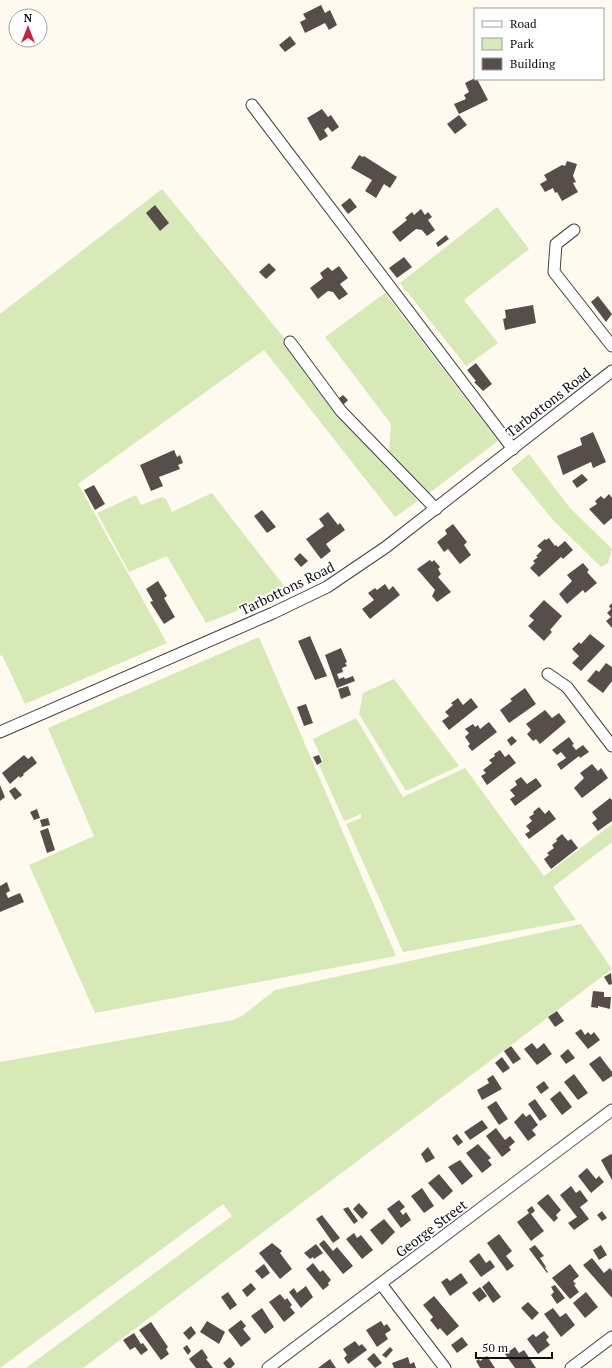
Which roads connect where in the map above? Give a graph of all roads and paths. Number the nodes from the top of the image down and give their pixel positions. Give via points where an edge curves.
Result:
1 (252, 105) dead end
2 (574, 230) dead end
3 (290, 342) dead end
4 (612, 346) edge
5 (612, 371) edge
6 (513, 449) junction
7 (436, 509) junction
8 (548, 674) dead end
9 (0, 732) edge
10 (612, 746) edge
11 (612, 1110) edge
12 (381, 1284) junction
13 (612, 1338) edge
14 (268, 1368) edge
15 (445, 1368) edge
16 (571, 1368) edge

1 - 6 street
2 - 4 street via 556,244 554,272
3 - 7 street via 341,411
5 - 6 street, Tarbottons Road
6 - 7 street, Tarbottons Road
7 - 9 street, Tarbottons Road via 366,562 314,594
8 - 10 street via 567,687
11 - 12 street, George Street
12 - 14 street, George Street
12 - 15 street
13 - 16 street

